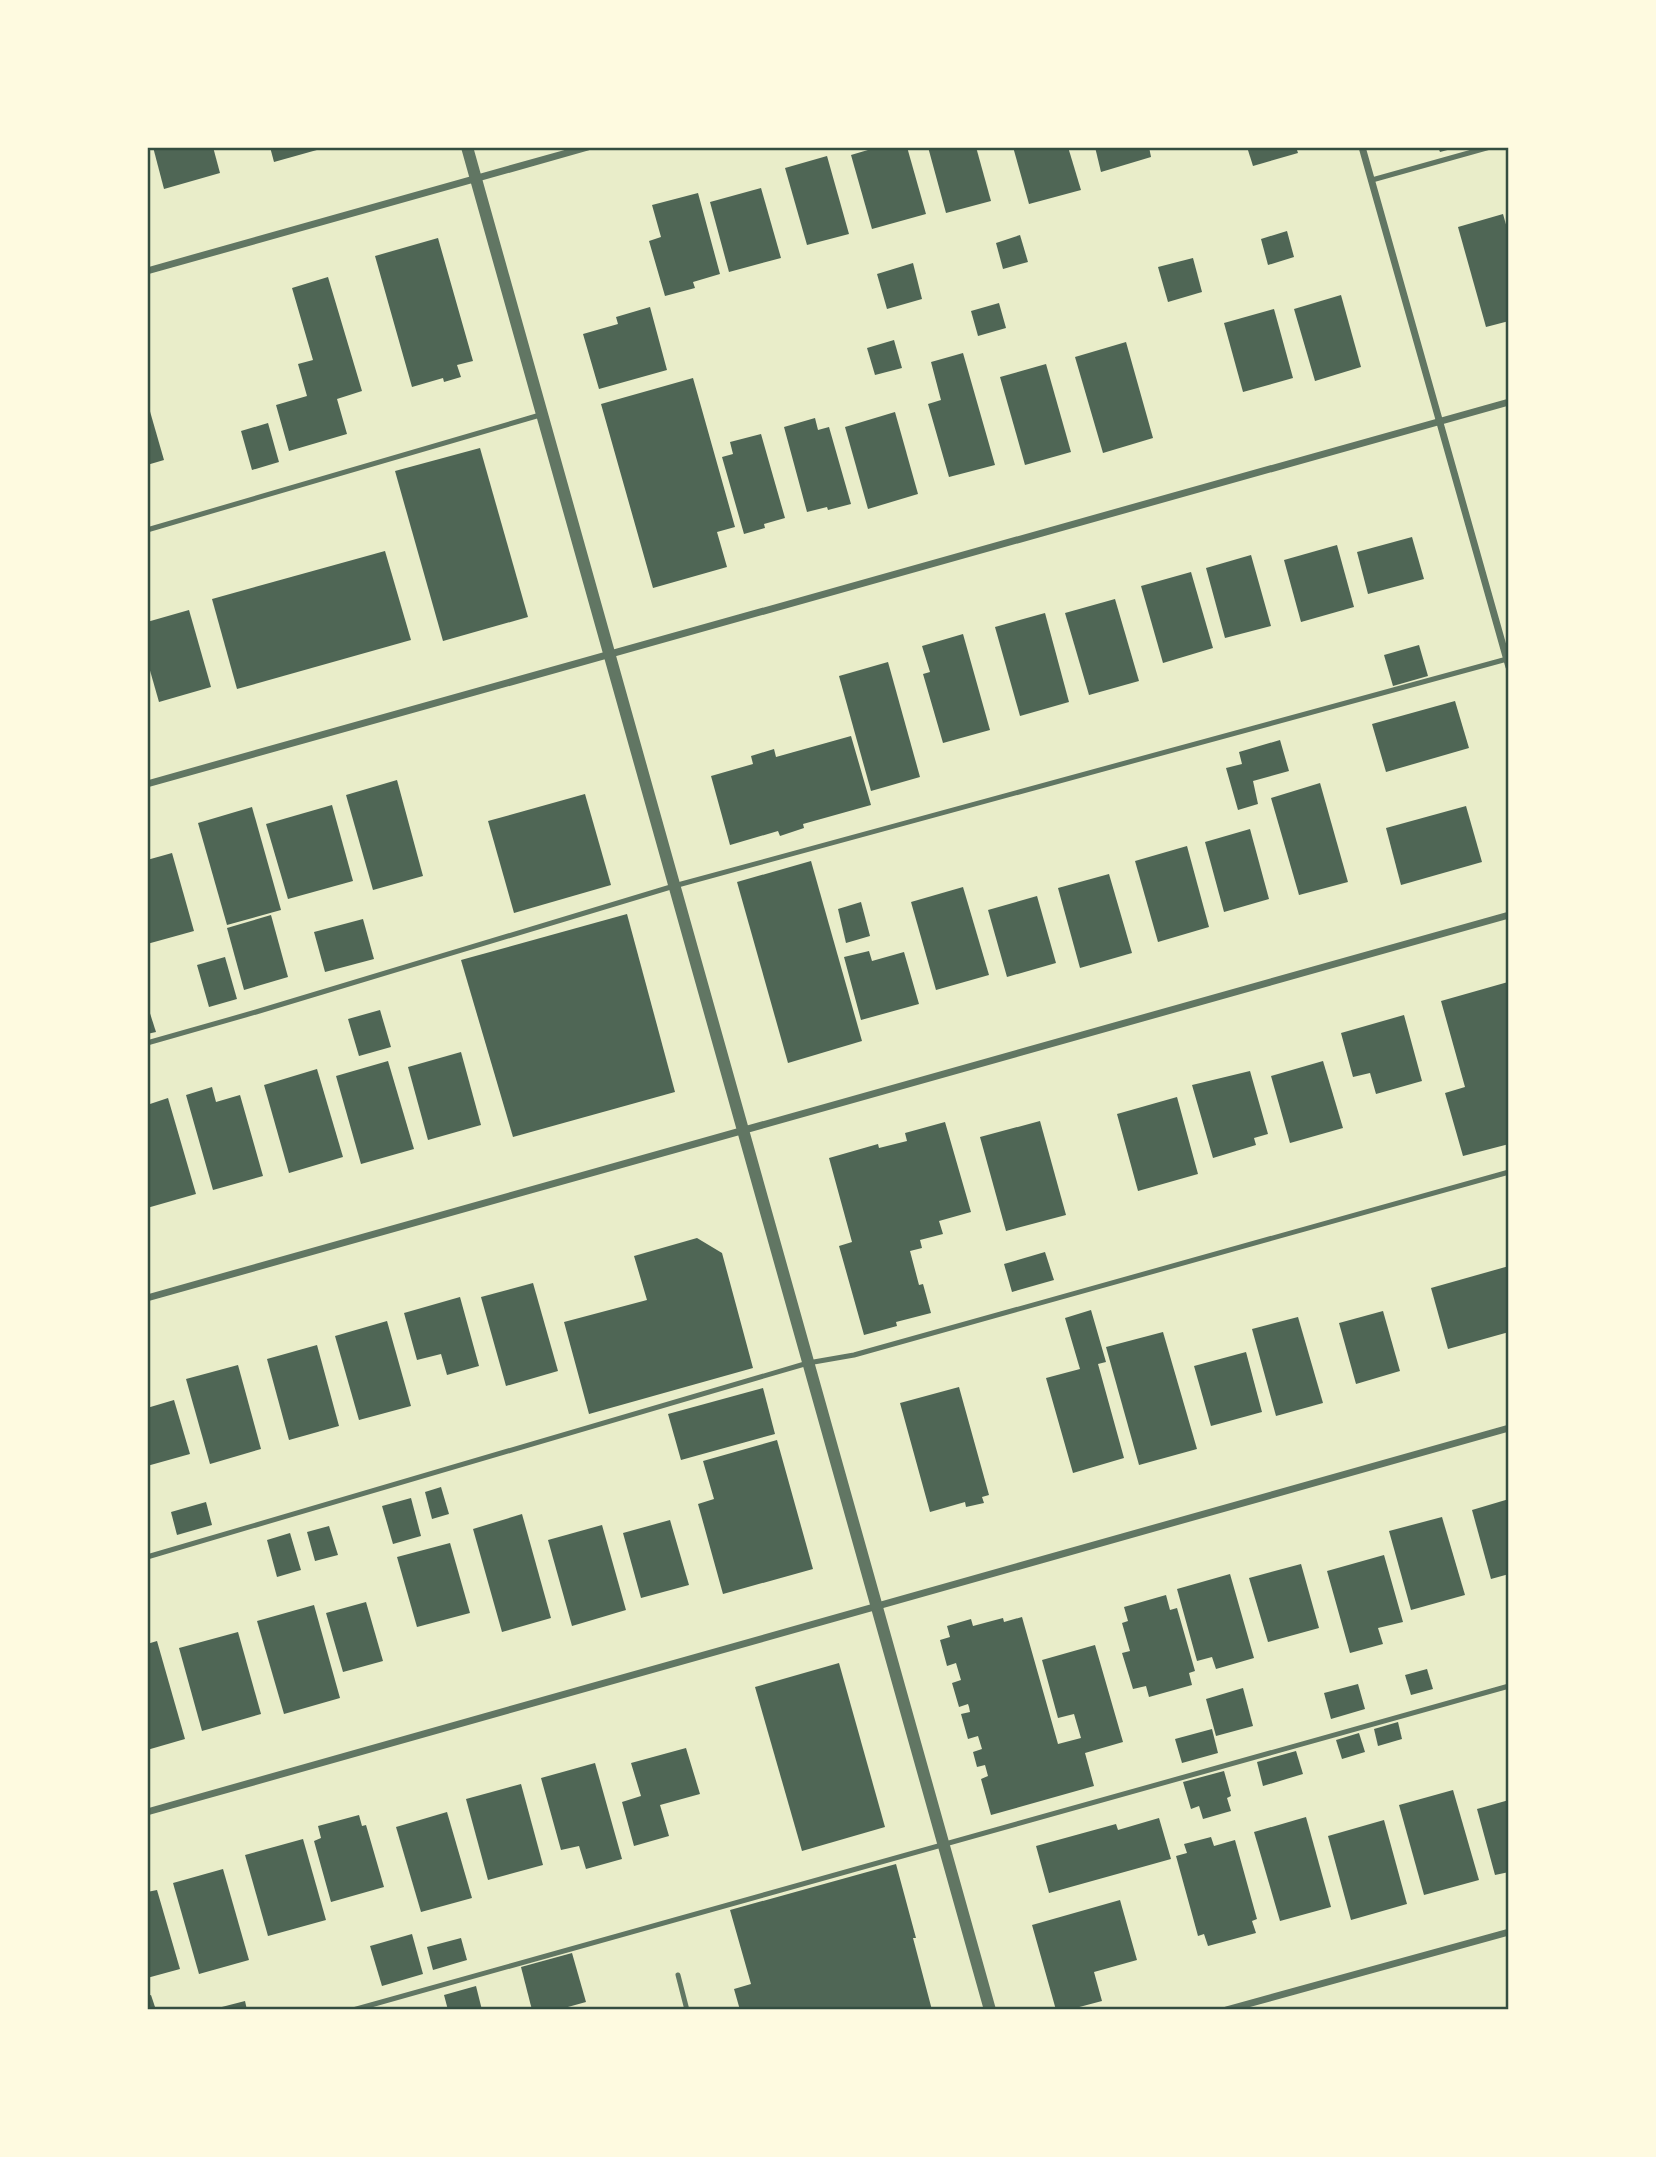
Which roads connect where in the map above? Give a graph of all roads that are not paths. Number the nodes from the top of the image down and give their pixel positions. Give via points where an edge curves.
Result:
1 (467, 147) edge
2 (588, 147) edge
3 (1362, 147) edge
4 (1490, 147) edge
5 (476, 178) junction
6 (1371, 180) junction
7 (147, 271) edge
8 (1509, 402) edge
9 (542, 414) junction
10 (1439, 421) junction
11 (147, 530) edge
12 (610, 655) junction
13 (1508, 663) edge
14 (147, 784) edge
15 (674, 886) junction
16 (1509, 915) edge
17 (147, 1043) edge
18 (743, 1131) junction
19 (1509, 1172) edge
20 (147, 1298) edge
21 (808, 1363) junction
22 (1509, 1429) edge
23 (147, 1557) edge
24 (876, 1606) junction
25 (1509, 1686) edge
26 (147, 1812) edge
27 (943, 1845) junction
28 (1509, 1932) edge
29 (678, 1975) dead end
30 (353, 2010) edge
31 (687, 2010) edge
32 (990, 2010) edge
33 (1226, 2010) edge

1 - 5 street
2 - 5 street
3 - 6 street
4 - 6 lane
5 - 7 street
5 - 9 street
6 - 10 street
8 - 10 street
9 - 11 lane
9 - 12 street
10 - 12 street
10 - 13 street
12 - 14 street
12 - 15 street
13 - 15 lane
15 - 17 lane
15 - 18 street
16 - 18 street
18 - 20 street
18 - 21 street
19 - 21 lane via 854,1355
21 - 23 lane
21 - 24 street
22 - 24 street
24 - 26 street
24 - 27 street
25 - 27 lane
27 - 30 lane
27 - 32 street
28 - 33 street
29 - 31 lane

